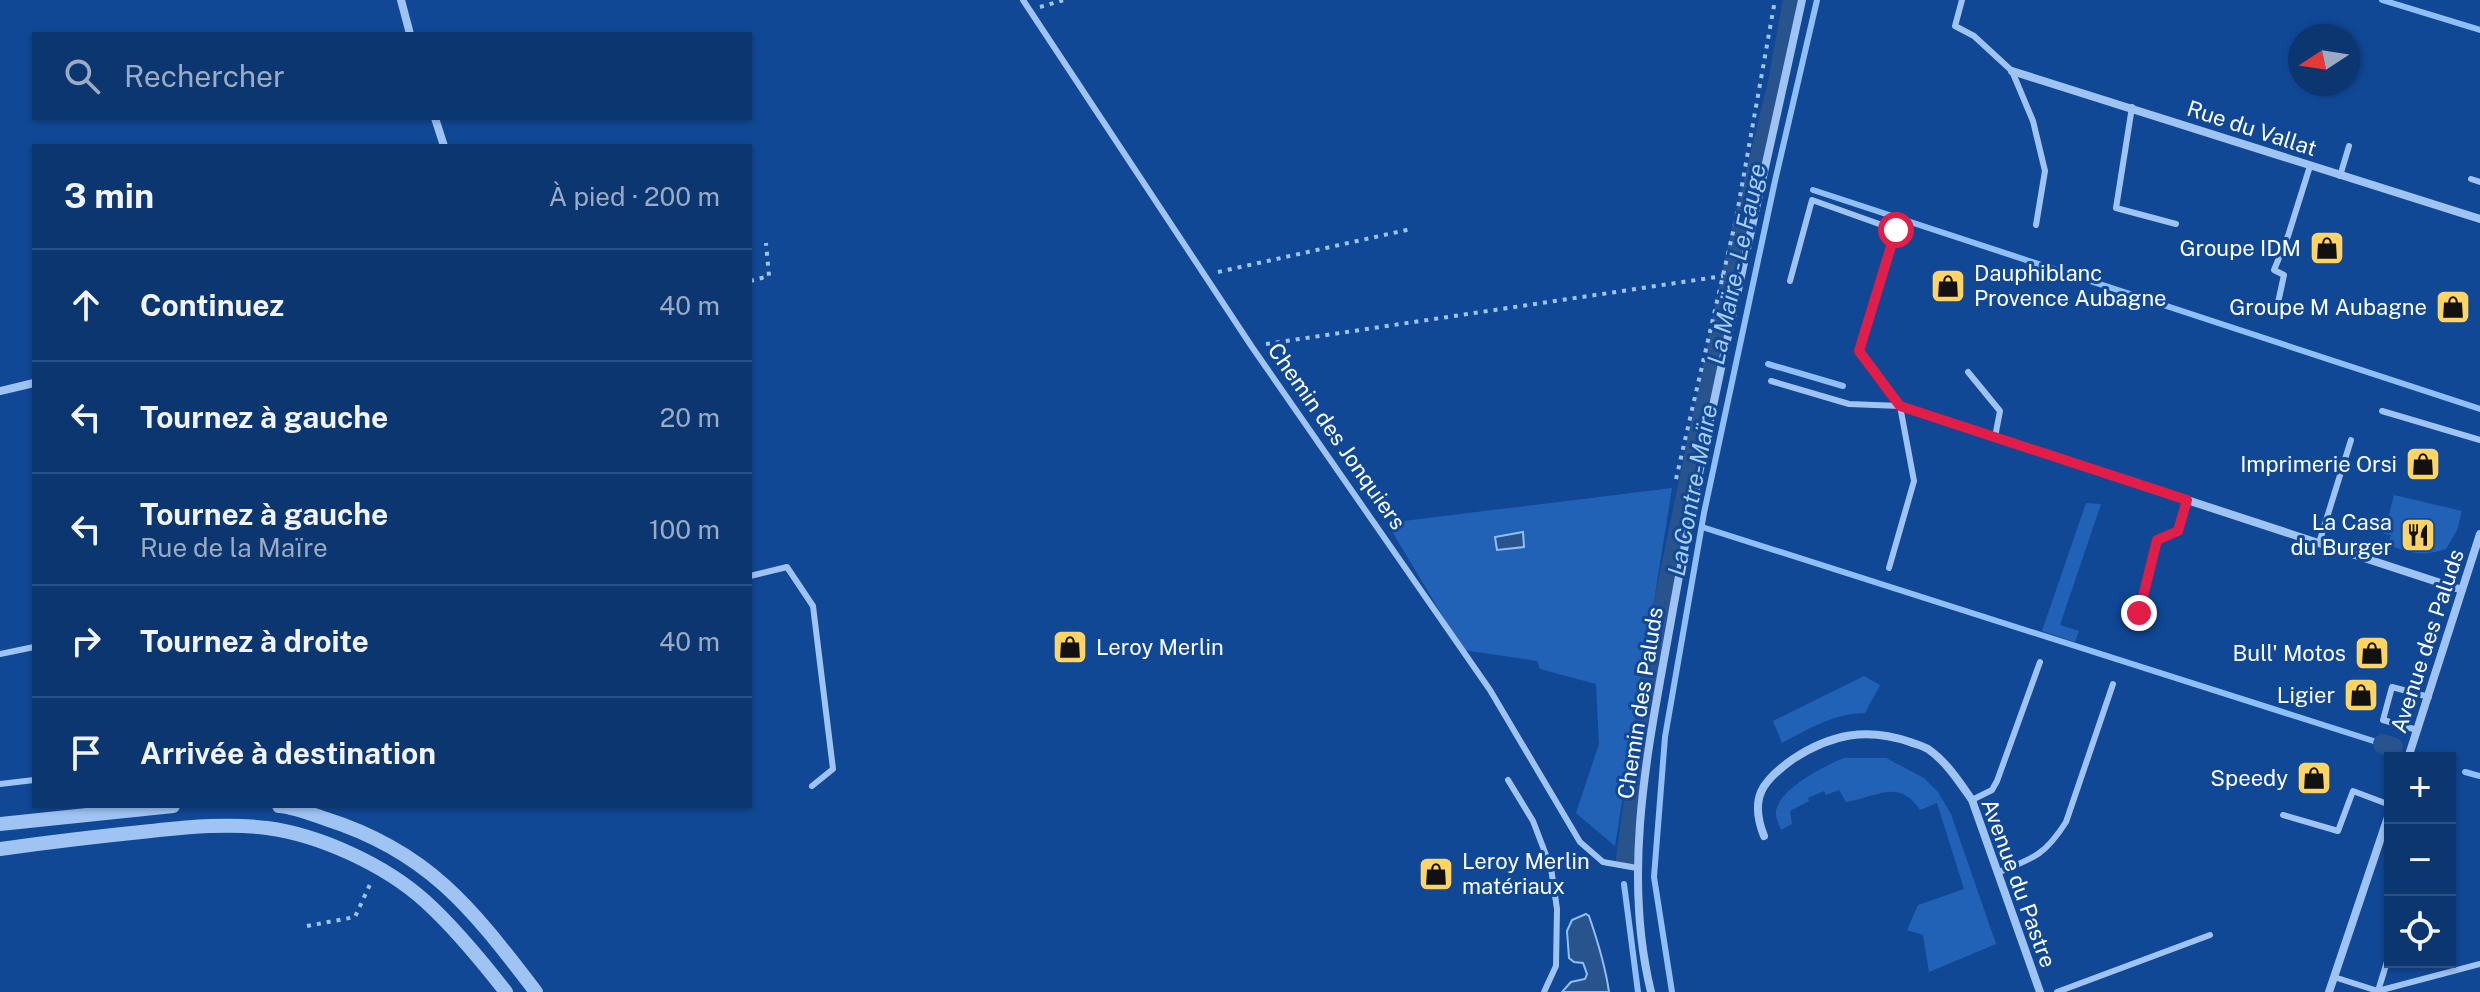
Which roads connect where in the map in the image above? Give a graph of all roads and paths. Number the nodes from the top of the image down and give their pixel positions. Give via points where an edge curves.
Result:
1 (401, 0) edge
2 (1023, 0) edge
3 (1064, 0) edge
4 (1775, 0) edge
5 (1802, 0) edge
6 (1962, 0) edge
7 (1029, 10) junction
8 (409, 32) edge
9 (2012, 71) junction
10 (2132, 107) junction
11 (436, 120) edge
12 (443, 144) edge
13 (2349, 146) dead end
14 (2310, 166) junction
15 (2340, 176) junction
16 (2471, 179) dead end
17 (2480, 182) edge
18 (2480, 219) edge
19 (2176, 224) dead end
20 (2036, 225) dead end
21 (1411, 229) dead end
22 (766, 243) dead end
23 (1205, 275) junction
24 (1723, 276) junction
25 (752, 280) edge
26 (1790, 281) dead end
27 (2276, 312) dead end
28 (1252, 347) junction
29 (1968, 372) dead end
30 (1771, 381) dead end
31 (32, 383) edge
32 (0, 391) edge
33 (1900, 406) junction
34 (2382, 411) dead end
35 (1995, 437) junction
36 (2351, 440) dead end
37 (2480, 440) edge
38 (1676, 479) dead end
39 (2187, 500) junction
40 (2480, 534) edge
41 (2319, 543) junction
42 (1889, 568) dead end
43 (752, 576) edge
44 (2462, 590) junction
45 (2130, 617) dead end
46 (32, 647) edge
47 (0, 654) edge
48 (2040, 662) dead end
49 (2113, 684) dead end
50 (2429, 697) junction
51 (2418, 731) junction
52 (2410, 752) edge
53 (32, 780) edge
54 (1508, 780) dead end
55 (0, 784) edge
56 (812, 786) dead end
57 (1972, 800) junction
58 (2384, 803) edge
59 (146, 808) edge
60 (286, 808) edge
61 (2283, 815) dead end
62 (0, 824) edge
63 (2386, 824) edge
64 (1764, 836) dead end
65 (0, 849) edge
66 (378, 867) junction
67 (1637, 868) junction
68 (1999, 872) junction
69 (307, 926) dead end
70 (2210, 935) dead end
71 (2480, 964) edge
72 (2385, 968) edge
73 (2334, 977) junction
74 (2378, 991) edge
75 (506, 992) edge
76 (536, 992) edge
77 (1544, 992) edge
78 (1651, 992) edge
79 (2040, 992) edge
80 (2057, 992) edge
81 (2329, 992) edge

1 - 8 street
2 - 7 lane, Chemin des Jonquiers
3 - 7 path
4 - 24 path
5 - 67 street, Chemin des Paluds via 1690,518 1643,782
6 - 9 lane via 1955,26
7 - 23 lane, Chemin des Jonquiers
9 - 10 street, Rue du Vallat
9 - 20 lane via 2033,121 2045,171
10 - 14 street, Rue du Vallat
10 - 19 lane via 2116,208
11 - 12 street
13 - 15 lane
14 - 15 street, Rue du Vallat
14 - 27 lane via 2274,270 2284,275
15 - 18 street, Rue du Vallat
16 - 17 lane
21 - 23 path
22 - 25 path via 769,276
23 - 28 lane, Chemin des Jonquiers
24 - 28 path
24 - 38 path
26 - 33 lane via 1812,200 1896,230 1859,351
28 - 67 lane, Chemin des Jonquiers via 1490,690 1580,842 1603,862
29 - 35 lane via 2000,411
30 - 33 lane via 1849,404
31 - 32 street
33 - 35 street
33 - 42 lane via 1914,481
34 - 37 lane
35 - 39 street
36 - 41 lane
39 - 41 street
39 - 45 lane via 2178,531 2157,540 2139,613
40 - 44 street, Avenue des Paluds
41 - 44 street
43 - 56 lane via 787,567 813,606 833,769
44 - 50 street, Avenue des Paluds
46 - 47 lane
48 - 57 lane via 1997,781 1992,790
49 - 68 lane via 2066,822 2035,858
50 - 51 street, Avenue des Paluds
50 - 51 lane via 2392,687 2383,720
51 - 52 street, Avenue des Paluds
53 - 55 lane
54 - 77 lane via 1533,821 1551,868 1556,966
57 - 64 street, Avenue du Pastre via 1927,748 1888,735 1844,735 1812,747 1771,774 1759,796 1758,822
57 - 68 street, Avenue du Pastre
58 - 61 lane via 2353,791 2338,831
59 - 62 street
60 - 76 street via 353,828 417,862 479,918
63 - 73 street
65 - 66 street via 231,825 269,828 344,849
66 - 69 path via 355,917
66 - 75 street via 424,900
67 - 78 street, Chemin des Paluds via 1643,961
68 - 79 street, Avenue du Pastre
70 - 80 lane
71 - 74 lane
72 - 74 lane
73 - 74 lane
73 - 81 street

